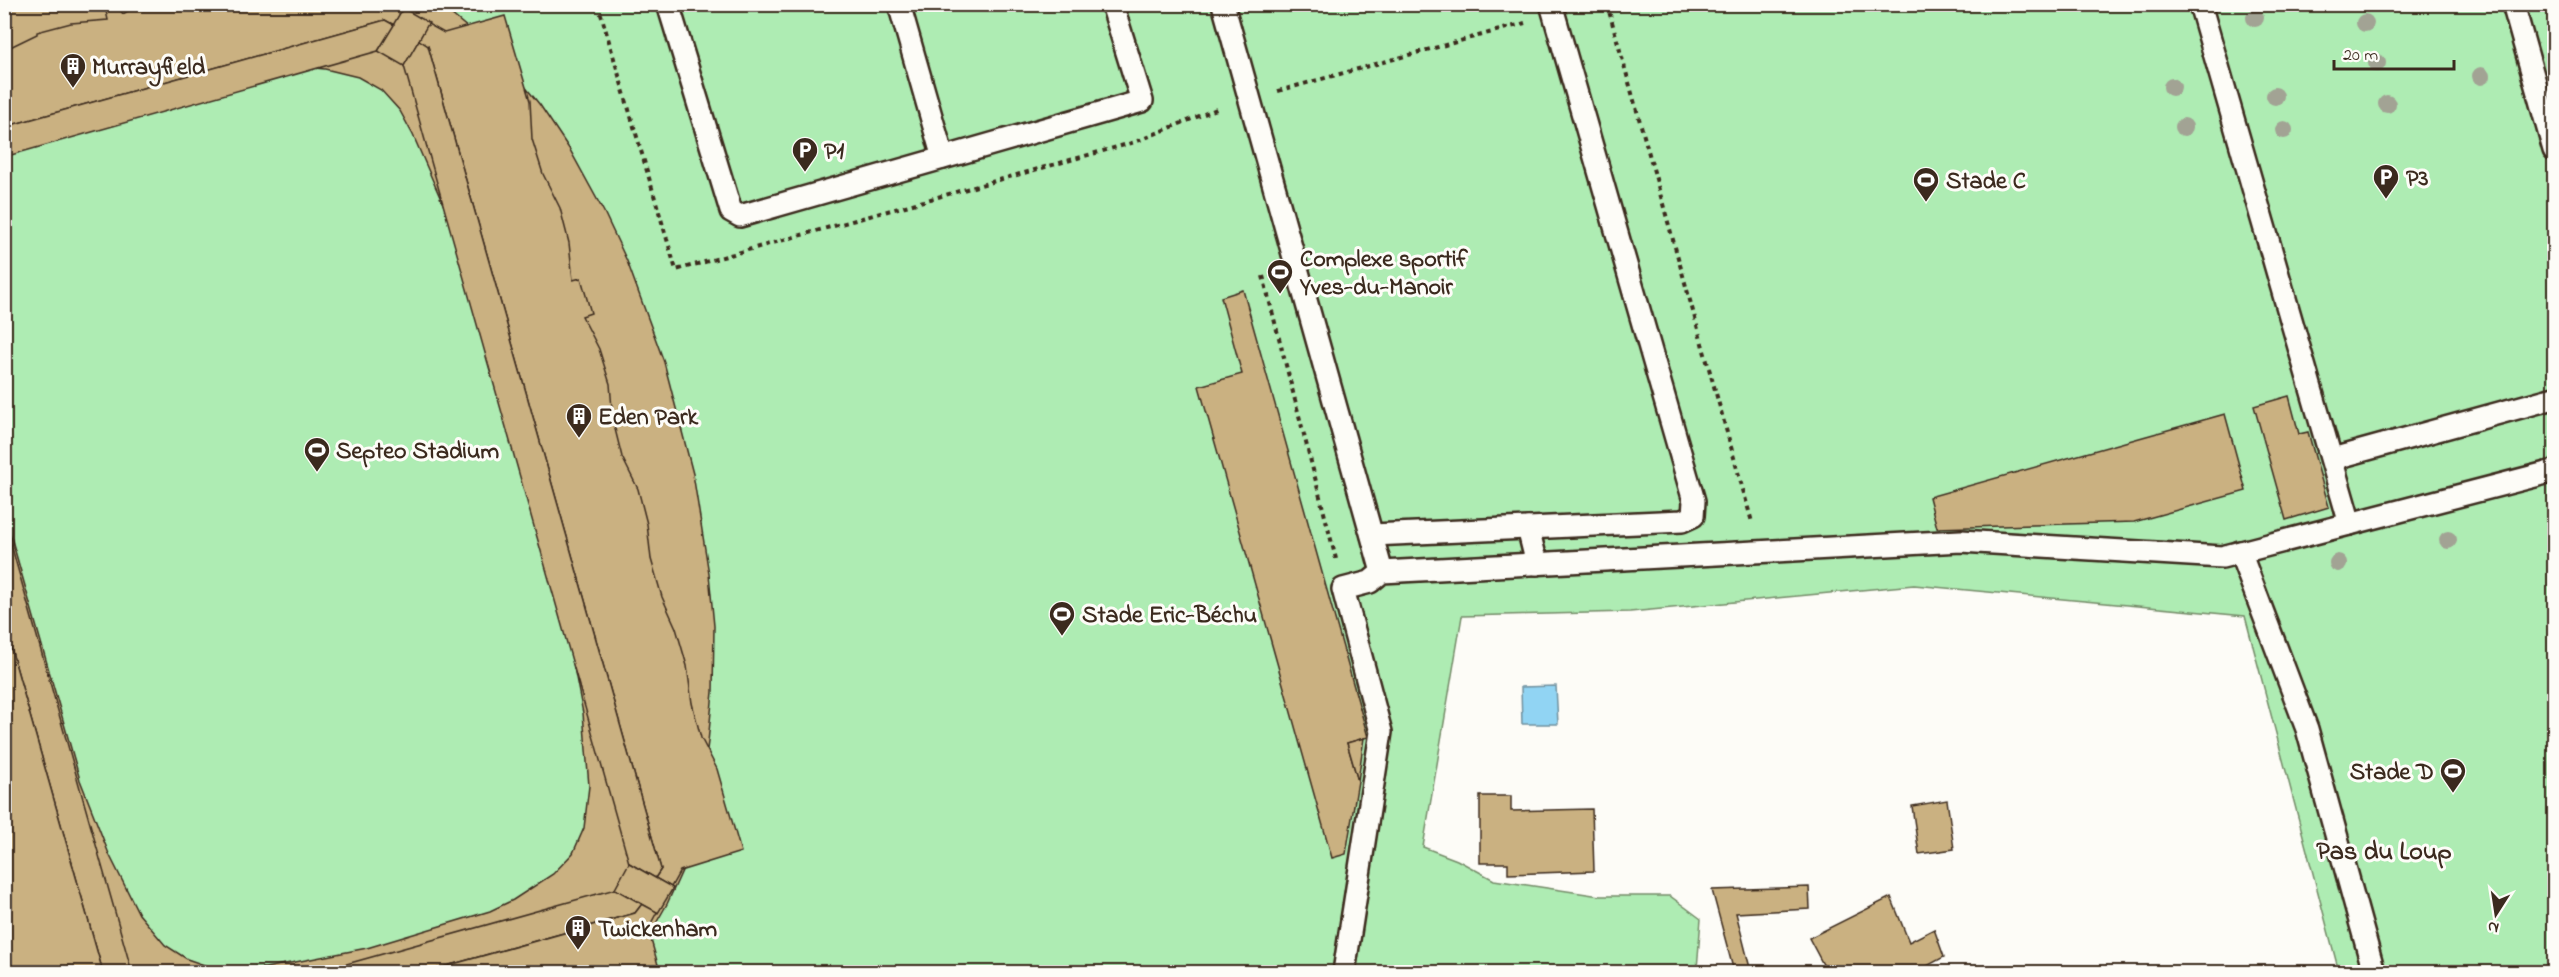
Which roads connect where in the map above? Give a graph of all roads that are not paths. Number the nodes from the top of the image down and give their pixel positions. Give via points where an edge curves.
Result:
1 (668, 4) edge
2 (899, 4) edge
3 (1112, 4) edge
4 (1223, 4) edge
5 (1551, 4) edge
6 (2200, 4) edge
7 (2512, 4) edge
8 (2554, 150) edge
9 (944, 158) junction
10 (2554, 398) edge
11 (2332, 459) junction
12 (2554, 471) edge
13 (1682, 521) junction
14 (2350, 524) junction
15 (1528, 528) junction
16 (1371, 535) junction
17 (2240, 552) junction
18 (1690, 555) junction
19 (1537, 564) junction
20 (1382, 572) junction
21 (1344, 972) edge
22 (2373, 972) edge

1 - 9 lane via 731,211 740,216
2 - 9 lane
3 - 9 lane via 1142,101
4 - 16 lane
5 - 13 lane via 1695,506 1693,516
6 - 11 lane
7 - 8 lane
10 - 11 lane
11 - 14 lane
12 - 14 lane
13 - 15 lane
13 - 18 lane
14 - 17 lane
15 - 16 lane
15 - 19 lane
16 - 20 lane
17 - 18 lane via 2222,557 1960,541
17 - 22 lane via 2307,729
18 - 19 lane
19 - 20 lane
20 - 21 lane via 1370,582 1343,589 1381,732

